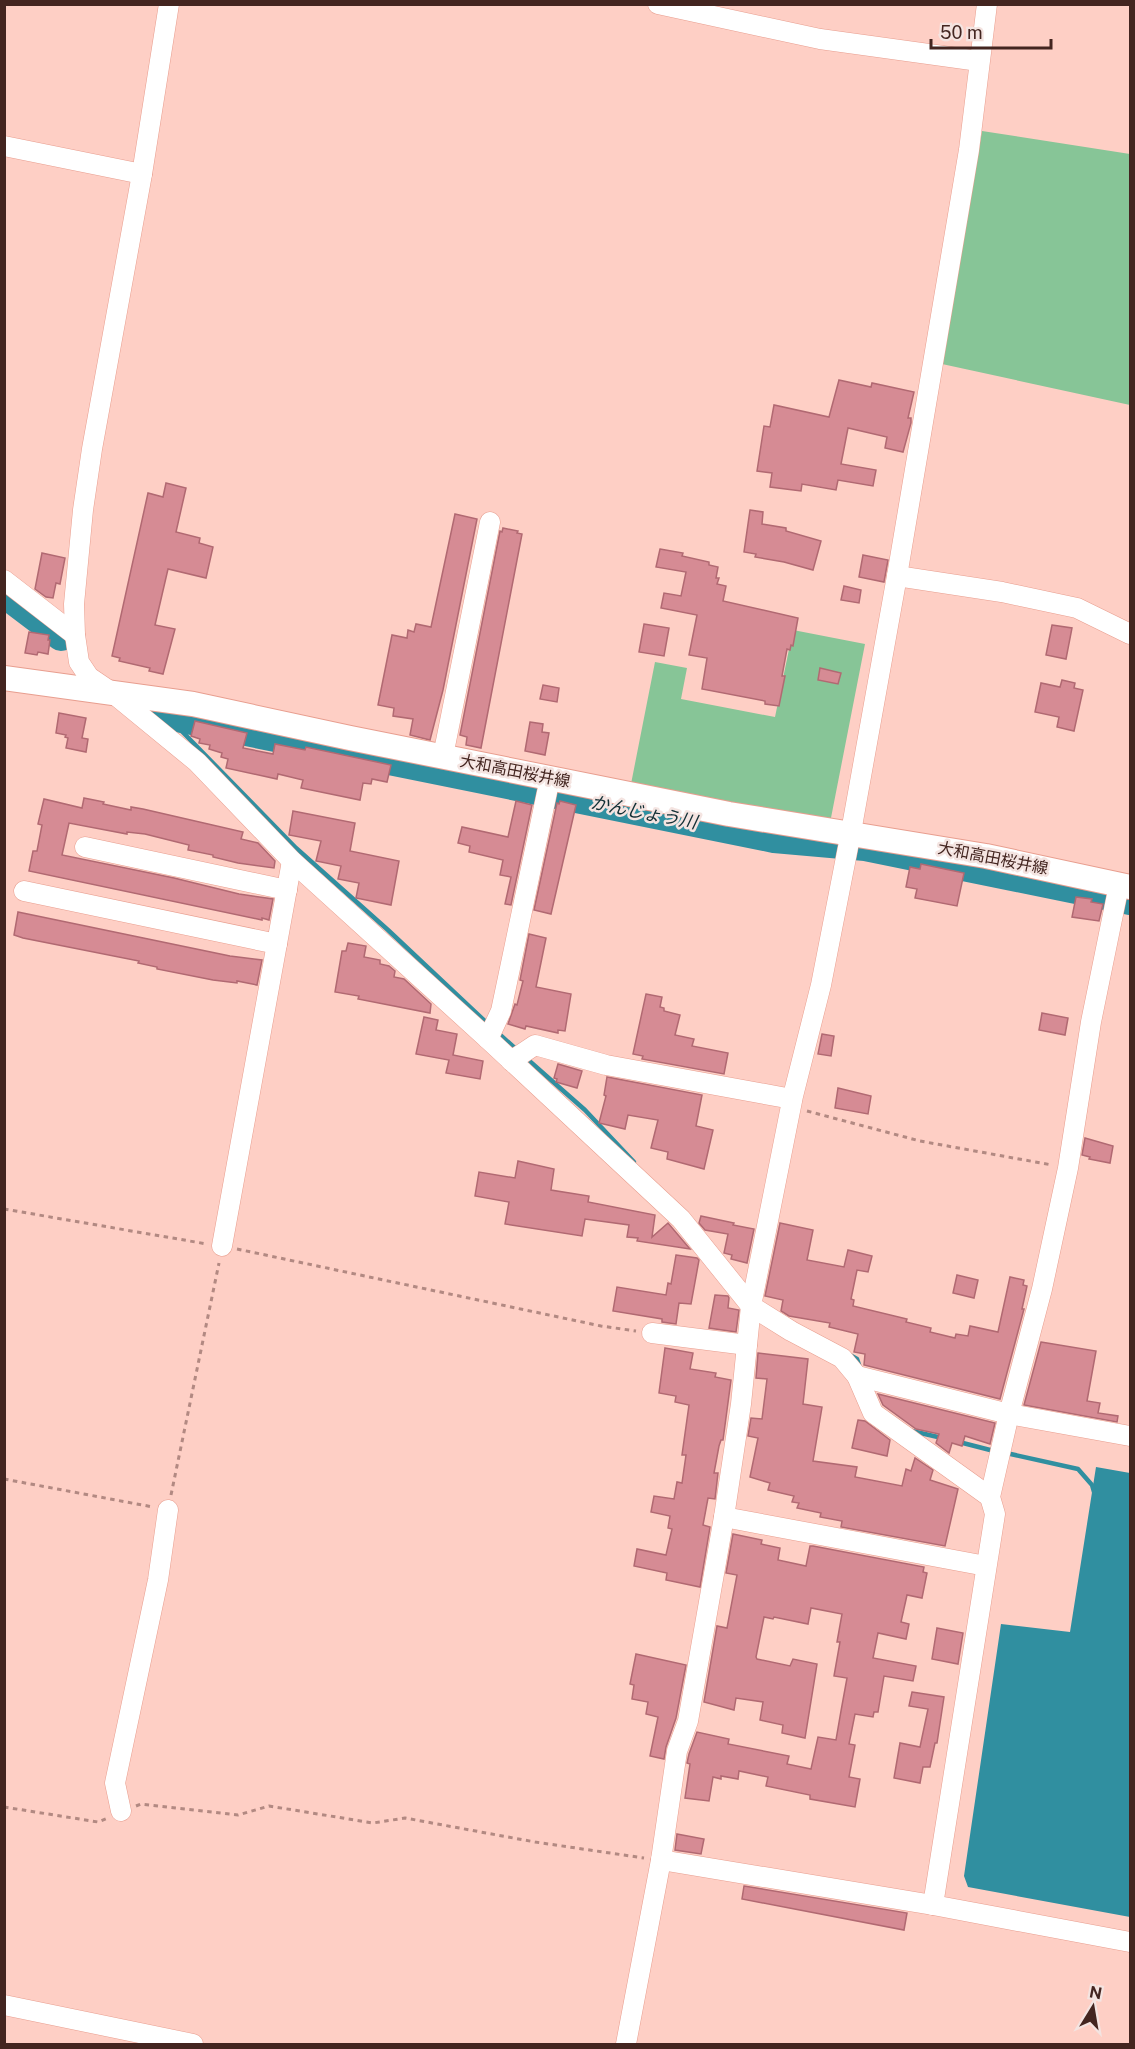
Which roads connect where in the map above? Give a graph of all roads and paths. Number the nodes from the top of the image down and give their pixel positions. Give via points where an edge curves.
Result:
1 (169, 4) edge
2 (658, 4) edge
3 (987, 4) edge
4 (979, 61) junction
5 (4, 146) edge
6 (142, 174) junction
7 (490, 522) dead end
8 (897, 576) junction
9 (4, 580) edge
10 (75, 634) junction
11 (1131, 634) edge
12 (4, 678) edge
13 (114, 694) junction
14 (443, 756) junction
15 (548, 787) junction
16 (849, 841) junction
17 (85, 848) dead end
18 (292, 861) junction
19 (24, 891) dead end
20 (287, 891) junction
21 (1121, 892) edge
22 (277, 944) junction
23 (489, 1039) junction
24 (511, 1061) junction
25 (791, 1103) junction
26 (1068, 1168) junction
27 (4, 1209) edge
28 (222, 1246) junction
29 (751, 1306) junction
30 (652, 1333) joint
31 (747, 1345) junction
32 (857, 1376) junction
33 (1010, 1414) junction
34 (1131, 1436) edge
35 (4, 1479) edge
36 (990, 1497) junction
37 (168, 1510) junction
38 (724, 1516) junction
39 (986, 1566) junction
40 (4, 1807) edge
41 (121, 1811) junction
42 (661, 1860) junction
43 (933, 1905) junction
44 (1131, 1942) edge
45 (4, 2005) edge
46 (192, 2044) edge
47 (626, 2044) edge

1 - 6 street
2 - 4 street via 820,39
3 - 4 street
4 - 8 street via 975,116
5 - 6 street
6 - 10 street via 83,510
7 - 14 street
8 - 11 street via 1077,608
8 - 16 street
9 - 10 street
10 - 13 street via 79,662 89,677
12 - 13 main road, 大和高田桜井線
13 - 14 main road, 大和高田桜井線 via 193,704
13 - 18 street via 197,762
14 - 15 main road, 大和高田桜井線
15 - 16 main road, 大和高田桜井線 via 729,814
15 - 23 street via 501,1011
16 - 21 main road, 大和高田桜井線 via 986,856
16 - 25 street via 821,985
17 - 20 street
18 - 20 street
18 - 23 street
19 - 22 street
20 - 22 street
21 - 26 street via 1091,1022
22 - 28 street
23 - 24 street
24 - 25 street via 535,1045 606,1065
24 - 29 street via 681,1219
25 - 26 path via 920,1141
25 - 29 street
26 - 33 street
27 - 28 path
28 - 30 path via 602,1326
28 - 37 path
29 - 31 street
29 - 32 street via 842,1358
30 - 31 street
31 - 38 street
32 - 33 street
32 - 36 street via 873,1413
33 - 34 street
33 - 36 street
35 - 37 path
36 - 39 street via 994,1514
37 - 41 street via 158,1580 115,1783
38 - 39 street
38 - 42 street via 688,1721 677,1751
39 - 43 street
40 - 41 path via 98,1822
41 - 42 path via 141,1804 238,1815 269,1806 373,1823 405,1818
42 - 43 street
42 - 47 street
43 - 44 street
45 - 46 street

